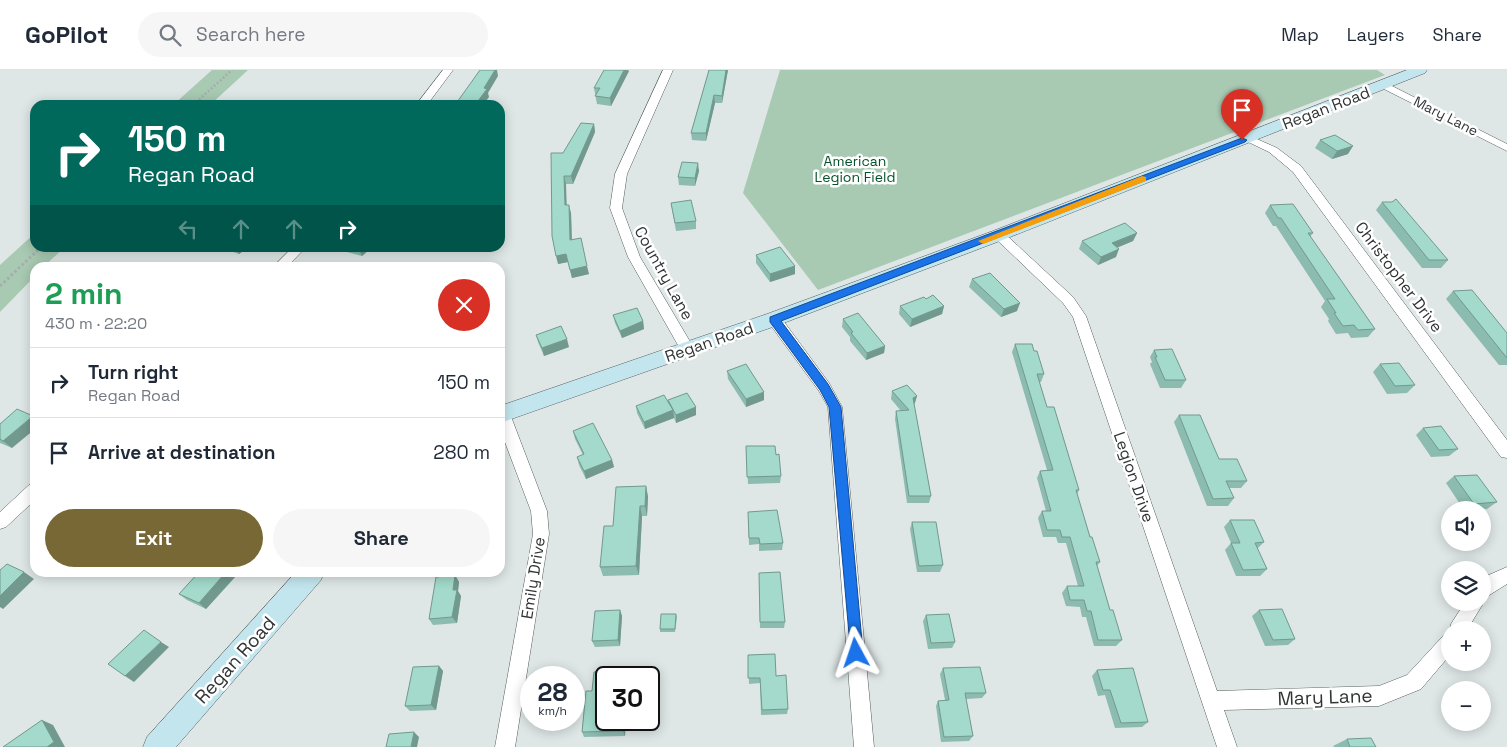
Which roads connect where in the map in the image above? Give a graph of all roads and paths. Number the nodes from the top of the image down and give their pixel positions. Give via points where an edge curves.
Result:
1 (232, 70) edge
2 (448, 70) edge
3 (668, 70) edge
4 (1420, 70) edge
5 (1384, 85) junction
6 (199, 100) edge
7 (425, 100) edge
8 (1248, 138) junction
9 (1507, 148) edge
10 (999, 234) junction
11 (36, 252) edge
12 (295, 252) edge
13 (284, 262) edge
14 (0, 286) edge
15 (774, 320) junction
16 (688, 350) junction
17 (505, 413) edge
18 (505, 424) edge
19 (1507, 452) edge
20 (30, 495) edge
21 (0, 522) edge
22 (1507, 575) edge
23 (308, 577) edge
24 (1491, 583) edge
25 (1441, 651) edge
26 (1210, 701) junction
27 (157, 747) edge
28 (505, 747) edge
29 (864, 747) edge
30 (1227, 747) edge

1 - 6 path
2 - 7 street
3 - 16 street, Country Lane via 621,174 616,208 634,257
4 - 5 street, Regan Road
5 - 8 street, Regan Road
5 - 9 street, Mary Lane
8 - 10 street, Regan Road
8 - 19 street, Christopher Drive via 1273,150 1297,169
10 - 15 street, Regan Road
10 - 26 street, Legion Drive via 1068,300 1080,316
11 - 14 path
12 - 13 street
15 - 16 street, Regan Road
15 - 29 street via 835,407
16 - 17 street, Regan Road
18 - 28 street, Emily Drive via 539,511 541,534
20 - 21 street
22 - 24 street
23 - 27 street, Regan Road
25 - 26 street, Mary Lane via 1414,682 1379,696
26 - 30 street, Legion Drive

